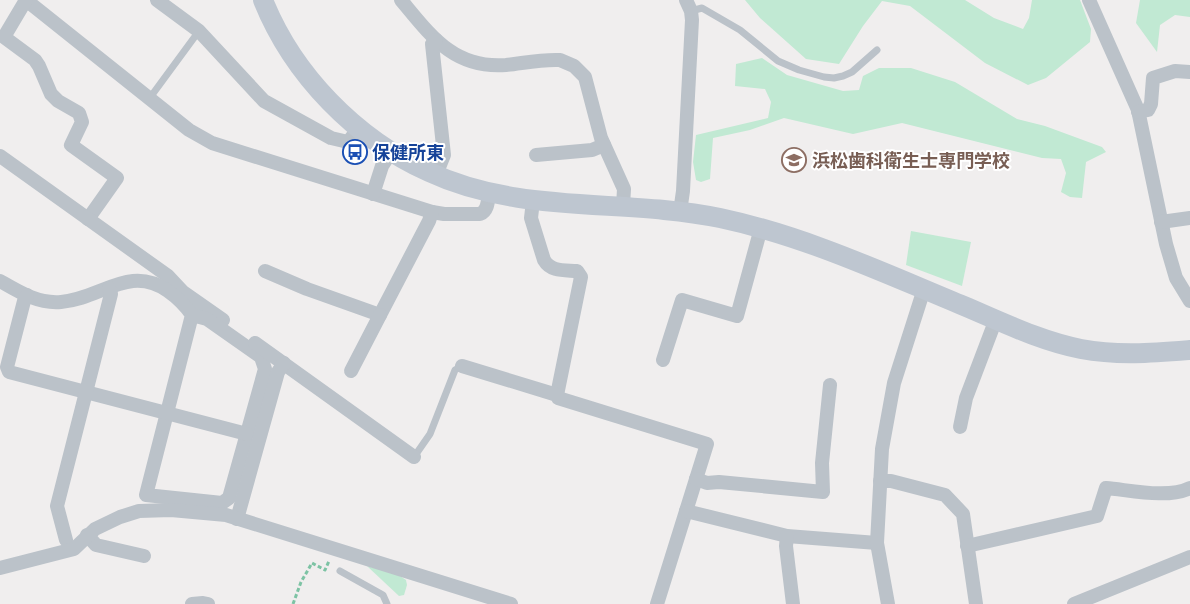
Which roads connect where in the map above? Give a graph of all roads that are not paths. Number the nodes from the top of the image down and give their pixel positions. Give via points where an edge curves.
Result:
1 (26, 0) edge
2 (157, 0) edge
3 (264, 0) edge
4 (401, 0) edge
5 (1089, 0) edge
6 (689, 5) edge
7 (199, 31) junction
8 (436, 40) junction
9 (877, 50) dead end
10 (1190, 72) edge
11 (150, 99) junction
12 (1138, 112) junction
13 (359, 128) junction
14 (604, 144) junction
15 (391, 152) junction
16 (536, 155) dead end
17 (0, 156) edge
18 (436, 175) junction
19 (489, 193) junction
20 (373, 194) junction
21 (533, 201) junction
22 (623, 206) junction
23 (432, 212) junction
24 (680, 212) junction
25 (1190, 218) edge
26 (88, 219) junction
27 (1161, 222) junction
28 (761, 228) junction
29 (266, 271) dead end
30 (0, 281) edge
31 (165, 281) junction
32 (109, 288) junction
33 (924, 289) junction
34 (27, 296) junction
35 (1190, 301) edge
36 (192, 315) junction
37 (380, 315) junction
38 (996, 319) junction
39 (1190, 350) edge
40 (663, 360) dead end
41 (284, 363) junction
42 (462, 366) joint
43 (351, 371) dead end
44 (830, 385) dead end
45 (86, 392) junction
46 (557, 395) junction
47 (167, 413) junction
48 (960, 427) dead end
49 (247, 434) junction
50 (414, 457) joint
51 (696, 479) junction
52 (880, 481) junction
53 (1190, 488) edge
54 (686, 511) junction
55 (237, 519) junction
56 (87, 535) junction
57 (787, 536) junction
58 (66, 540) dead end
59 (876, 543) junction
60 (968, 546) junction
61 (144, 556) dead end
62 (1190, 557) edge
63 (0, 568) edge
64 (340, 571) dead end
65 (483, 600) edge
66 (192, 604) edge
67 (208, 604) edge
68 (387, 604) edge
69 (511, 604) edge
70 (658, 604) edge
71 (793, 604) edge
72 (888, 604) edge
73 (976, 604) edge
74 (1074, 604) edge

1 - 11 street
1 - 26 street via 4,37 34,60 58,101 79,113 82,122 71,145 117,178
2 - 7 street
3 - 13 street via 280,35 313,83
4 - 8 street
5 - 12 street
6 - 9 lane via 702,8 740,30 778,61 824,77 834,78 852,72
6 - 24 street
7 - 11 lane
7 - 13 street via 264,101 331,138 348,142
8 - 14 street via 463,58 484,64 560,60 574,66 588,85
8 - 18 street via 432,44 444,155
10 - 12 street via 1175,71 1153,78 1151,104 1148,110
11 - 20 street via 189,130 212,143
12 - 27 street
13 - 15 street
14 - 16 street via 592,150
14 - 22 street via 624,188
15 - 18 street
15 - 20 street via 382,166
17 - 26 street
18 - 19 street
19 - 21 street
19 - 23 street via 486,208 480,214
20 - 23 street
21 - 22 street
21 - 46 street via 531,218 544,260 556,270 577,271 581,277
22 - 24 street
23 - 37 street
24 - 28 street
25 - 27 street
26 - 31 street
27 - 35 street via 1176,278
28 - 33 street via 820,247
28 - 40 street via 737,316 682,300
29 - 37 street
30 - 34 street
31 - 32 street via 136,280
31 - 36 street
31 - 41 street
32 - 34 street via 62,302
32 - 45 street via 111,294
33 - 38 street
33 - 52 street via 894,382 882,449
34 - 45 street via 7,367 9,372
36 - 47 street
36 - 49 street via 207,319 261,357 265,369
37 - 43 street
38 - 39 street via 1041,338 1082,349 1125,353
38 - 48 street via 966,398
41 - 50 street
41 - 55 street via 278,372
42 - 46 street
42 - 50 lane via 455,370 430,434
44 - 51 street via 822,462 823,492 707,483
45 - 47 street
45 - 58 street via 57,506
46 - 51 street via 558,398 707,444
47 - 49 street
47 - 49 street via 146,495 222,503 229,498
51 - 54 street
52 - 59 street
52 - 60 street via 945,494 963,514
53 - 60 street via 1176,492 1149,492 1106,488 1097,516
54 - 57 street
54 - 70 street
55 - 56 street via 171,510 139,511 107,522
55 - 65 street
56 - 61 street via 96,546
56 - 63 street via 74,549
57 - 59 street
57 - 71 street
59 - 72 street
60 - 73 street
62 - 74 street
64 - 68 lane via 383,595
65 - 69 street
66 - 67 street

